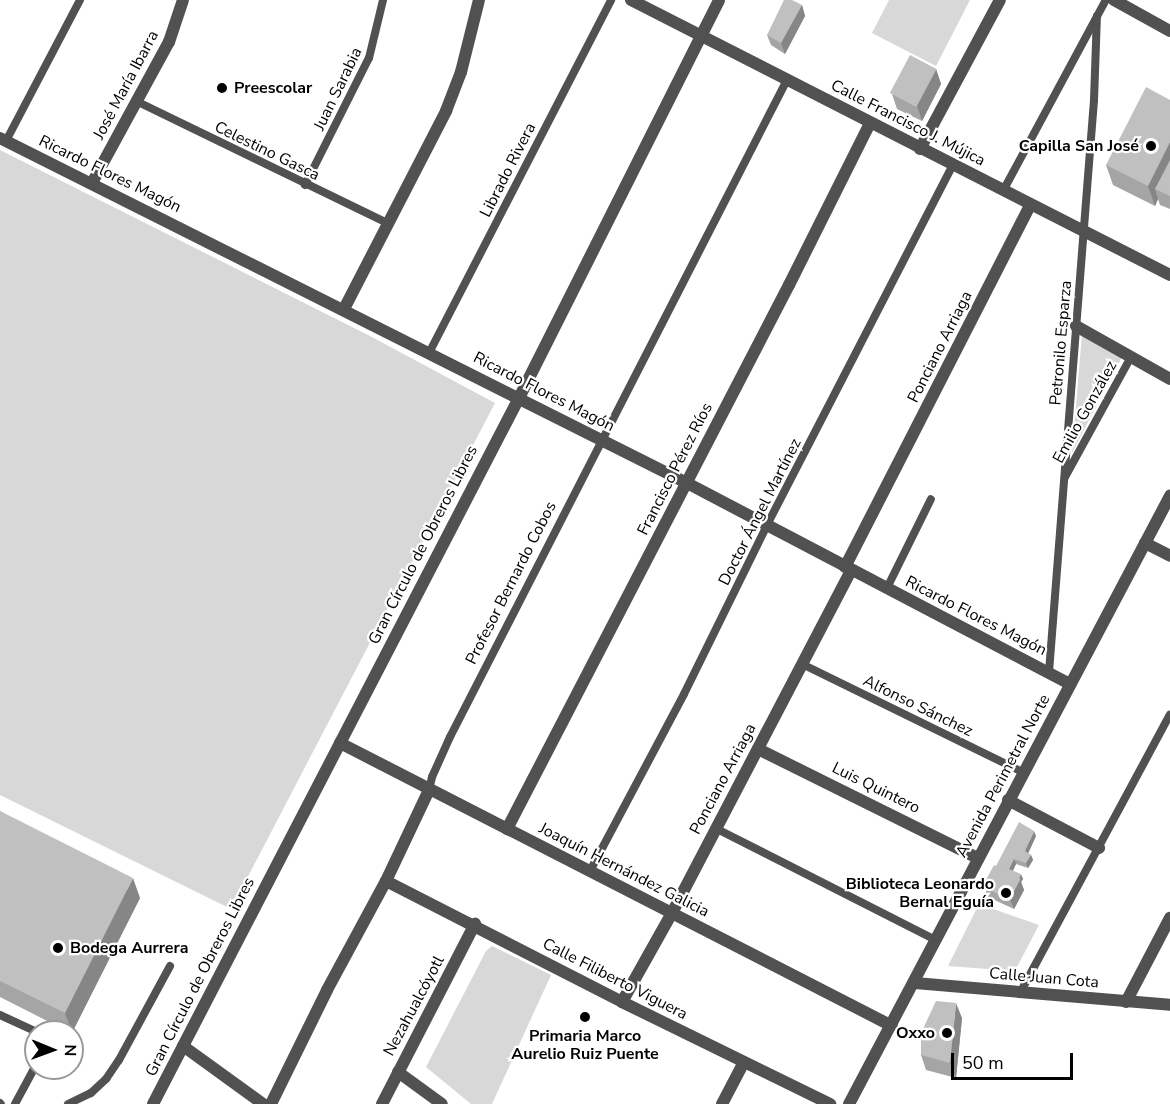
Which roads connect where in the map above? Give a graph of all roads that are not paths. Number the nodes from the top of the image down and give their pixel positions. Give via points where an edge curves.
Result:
1 (80, 0) edge
2 (183, 0) edge
3 (383, 0) edge
4 (479, 0) edge
5 (610, 0) edge
6 (631, 0) edge
7 (718, 0) edge
8 (1000, 0) edge
9 (1106, 0) edge
10 (1114, 0) edge
11 (1097, 16) junction
12 (1170, 31) edge
13 (700, 35) junction
14 (787, 80) junction
15 (136, 101) junction
16 (870, 123) junction
17 (3, 139) edge
18 (920, 149) junction
19 (953, 165) junction
20 (92, 183) junction
21 (305, 185) junction
22 (1003, 191) junction
23 (1030, 206) junction
24 (387, 224) junction
25 (1084, 232) junction
26 (1169, 272) edge
27 (344, 309) junction
28 (1076, 326) junction
29 (429, 353) junction
30 (1131, 357) junction
31 (1170, 379) edge
32 (519, 398) junction
33 (603, 440) junction
34 (1063, 481) junction
35 (687, 483) junction
36 (1170, 496) edge
37 (931, 499) dead end
38 (767, 525) junction
39 (1145, 543) junction
40 (1170, 556) edge
41 (848, 568) junction
42 (887, 588) junction
43 (802, 664) junction
44 (1049, 672) junction
45 (1070, 684) junction
46 (1170, 715) edge
47 (340, 743) junction
48 (758, 749) junction
49 (1022, 772) junction
50 (429, 790) junction
51 (1008, 800) junction
52 (715, 828) junction
53 (507, 829) junction
54 (1099, 848) junction
55 (978, 858) junction
56 (590, 871) junction
57 (386, 881) junction
58 (672, 913) junction
59 (1170, 918) edge
60 (475, 924) junction
61 (936, 940) junction
62 (170, 966) dead end
63 (915, 983) junction
64 (1020, 993) junction
65 (622, 1002) junction
66 (1126, 1002) junction
67 (1170, 1005) edge
68 (0, 1015) edge
69 (24, 1026) edge
70 (892, 1026) junction
71 (183, 1046) junction
72 (744, 1062) junction
73 (398, 1072) junction
74 (28, 1080) edge
75 (15, 1104) edge
76 (68, 1104) edge
77 (153, 1104) edge
78 (263, 1104) edge
79 (271, 1104) edge
80 (382, 1104) edge
81 (442, 1104) edge
82 (722, 1104) edge
83 (830, 1104) edge
84 (849, 1104) edge

1 - 17 lane
2 - 15 street, José María Ibarra via 169,42
3 - 21 lane, Juan Sarabia via 369,58
4 - 24 street via 461,72 446,111
5 - 29 lane, Librado Rivera
6 - 13 street, Calle Francisco J. Mújica
7 - 13 street, Gran Círculo de Obreros Libres
8 - 18 street
9 - 11 lane
10 - 12 street
11 - 22 lane
11 - 25 lane, Petronilo Esparza
13 - 14 street, Calle Francisco J. Mújica
13 - 32 street, Gran Círculo de Obreros Libres
14 - 16 street, Calle Francisco J. Mújica
14 - 33 lane, Profesor Bernardo Cobos
15 - 20 street, José María Ibarra
15 - 21 lane, Celestino Gasca
16 - 18 street, Calle Francisco J. Mújica
16 - 35 street, Francisco Pérez Ríos
17 - 20 street, Ricardo Flores Magón
18 - 19 street, Calle Francisco J. Mújica
19 - 22 street, Calle Francisco J. Mújica
19 - 38 lane, Doctor Ángel Martínez
20 - 27 street, Ricardo Flores Magón
21 - 24 lane, Celestino Gasca
22 - 23 street, Calle Francisco J. Mújica
23 - 25 street, Calle Francisco J. Mújica
23 - 41 street, Ponciano Arriaga
24 - 27 street
25 - 26 street, Calle Francisco J. Mújica
25 - 28 lane, Petronilo Esparza
27 - 29 street, Ricardo Flores Magón
28 - 30 street
28 - 34 lane, Petronilo Esparza
29 - 32 street, Ricardo Flores Magón
30 - 31 street
30 - 34 lane, Emilio González
32 - 33 street, Ricardo Flores Magón
32 - 47 street, Gran Círculo de Obreros Libres
33 - 35 street, Ricardo Flores Magón
33 - 50 lane, Profesor Bernardo Cobos via 450,737
34 - 44 lane, Petronilo Esparza
35 - 38 street, Ricardo Flores Magón
35 - 53 street, Francisco Pérez Ríos
36 - 39 street, Avenida Perimetral Norte
37 - 42 lane
38 - 41 street, Ricardo Flores Magón
38 - 56 lane, Doctor Ángel Martínez via 684,694
39 - 40 street
39 - 45 street, Avenida Perimetral Norte
41 - 42 street, Ricardo Flores Magón
41 - 43 street, Ponciano Arriaga
42 - 44 street, Ricardo Flores Magón
43 - 48 street, Ponciano Arriaga
43 - 49 lane, Alfonso Sánchez
44 - 45 street, Ricardo Flores Magón
45 - 49 street, Avenida Perimetral Norte
46 - 54 lane
47 - 50 street, Joaquín Hernández Galicia
47 - 71 street, Gran Círculo de Obreros Libres
48 - 52 street, Ponciano Arriaga
48 - 55 street, Luis Quintero
49 - 51 street, Avenida Perimetral Norte
50 - 53 street, Joaquín Hernández Galicia
50 - 57 street, Profesor Bernardo Cobos
51 - 54 street
51 - 55 street, Avenida Perimetral Norte
52 - 58 street, Ponciano Arriaga
52 - 61 lane
53 - 56 street, Joaquín Hernández Galicia
54 - 64 lane
55 - 61 street, Avenida Perimetral Norte
56 - 58 street, Joaquín Hernández Galicia
57 - 60 street, Calle Filiberto Viguera
57 - 79 street, Profesor Bernardo Cobos
58 - 65 street, Ponciano Arriaga
58 - 70 street, Joaquín Hernández Galicia
59 - 66 street
60 - 65 street, Calle Filiberto Viguera
60 - 73 street, Nezahualcóyotl
61 - 63 street, Avenida Perimetral Norte
62 - 76 lane via 106,1079 91,1093
63 - 64 street, Calle Juan Cota
63 - 70 street, Avenida Perimetral Norte
64 - 66 street, Calle Juan Cota
65 - 72 street, Calle Filiberto Viguera
66 - 67 street, Calle Juan Cota
68 - 69 lane
70 - 84 street, Avenida Perimetral Norte
71 - 77 street, Gran Círculo de Obreros Libres
71 - 78 street
72 - 82 street
72 - 83 street, Calle Filiberto Viguera
73 - 80 street, Nezahualcóyotl
73 - 81 street
74 - 75 lane

